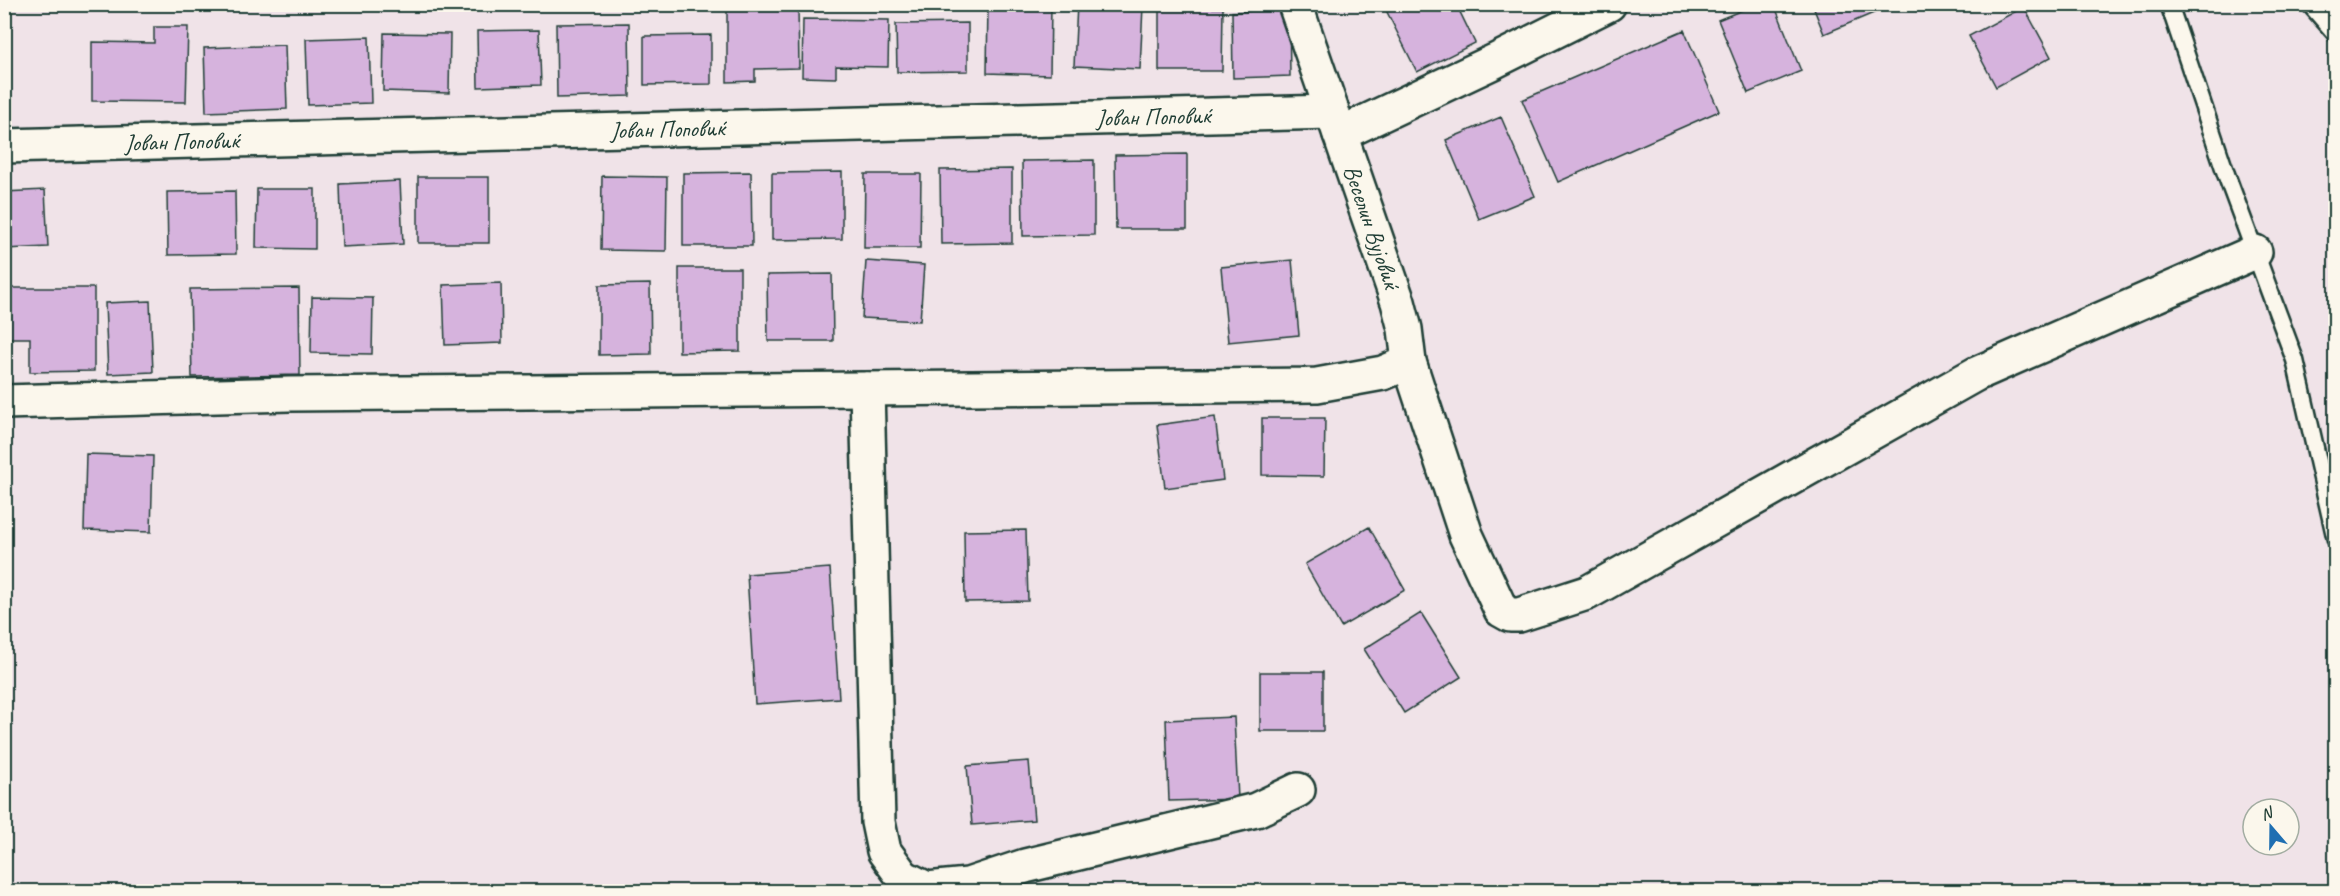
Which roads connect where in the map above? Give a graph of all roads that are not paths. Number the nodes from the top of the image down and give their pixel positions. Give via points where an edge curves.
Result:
1 (1295, 4) edge
2 (1610, 4) edge
3 (2169, 4) edge
4 (2310, 4) edge
5 (2336, 34) edge
6 (1336, 123) junction
7 (4, 146) edge
8 (2255, 252) junction
9 (1409, 363) junction
10 (867, 389) junction
11 (4, 402) edge
12 (2336, 540) edge
13 (1298, 790) dead end

1 - 6 street, Веселин Вујовиќ
2 - 6 street via 1495,61
3 - 8 lane
4 - 5 lane
6 - 7 street, Јован Поповиќ
6 - 9 street, Веселин Вујовиќ via 1398,302
8 - 9 street, Веселин Вујовиќ via 1976,374 1587,593 1519,615 1501,610 1466,535
8 - 12 lane via 2295,360
9 - 10 street via 1383,373 1317,385
10 - 11 street via 289,394
10 - 13 street via 878,822 885,851 903,876 927,889 968,885 1025,866 1256,810

